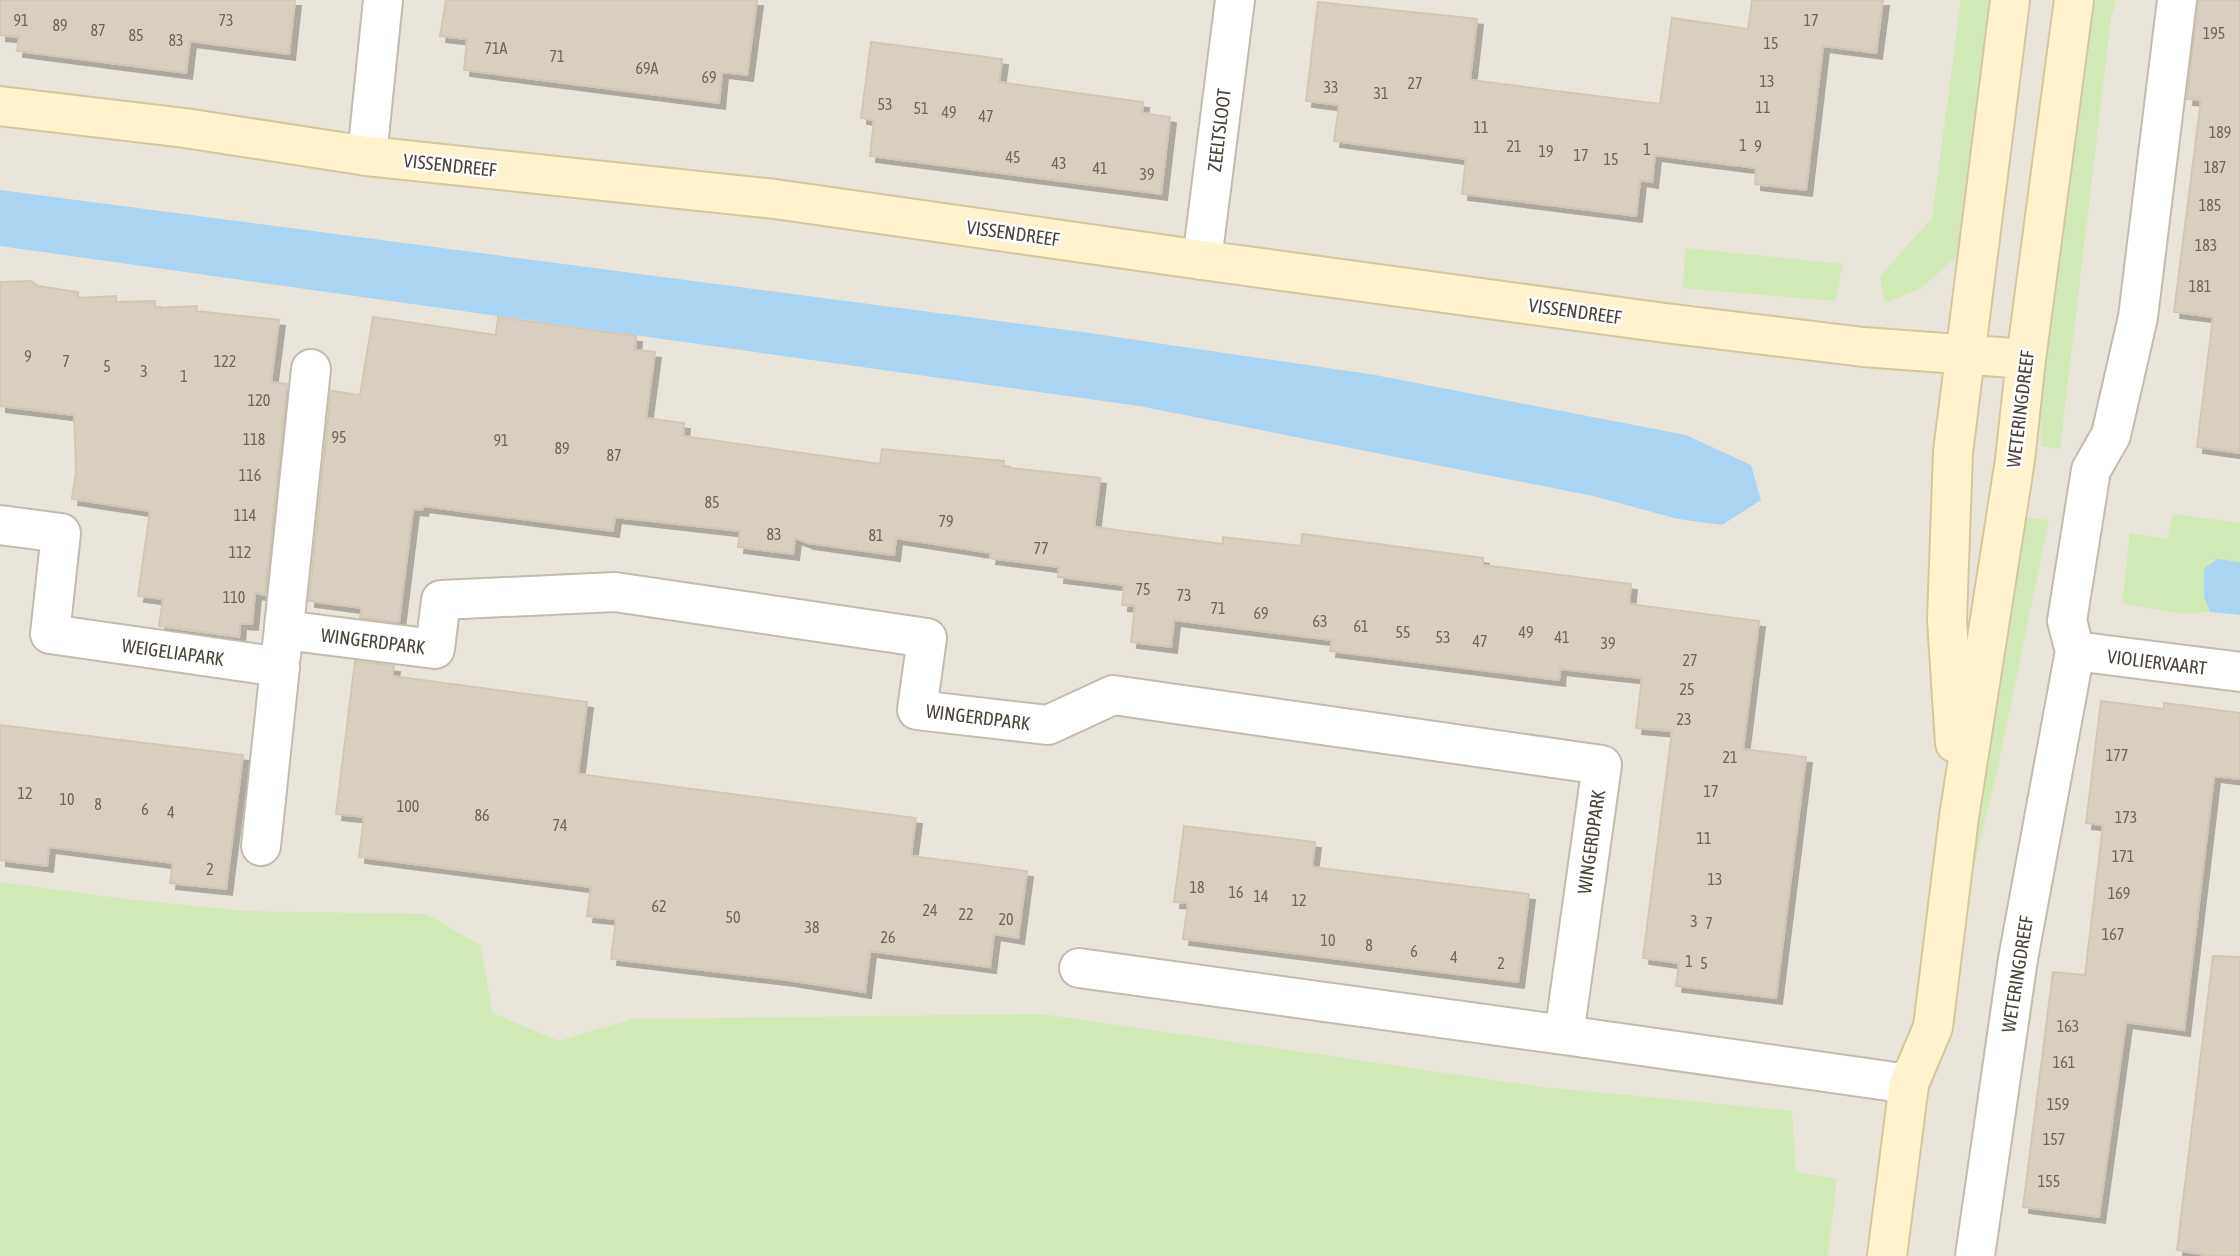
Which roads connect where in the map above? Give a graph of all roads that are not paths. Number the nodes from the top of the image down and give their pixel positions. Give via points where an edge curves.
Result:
1 (383, 0) edge
2 (1235, 0) edge
3 (2010, 0) edge
4 (2074, 0) edge
5 (2177, 0) edge
6 (0, 106) edge
7 (367, 156) junction
8 (1202, 260) junction
9 (1966, 354) junction
10 (2026, 359) junction
11 (311, 369) dead end
12 (0, 525) edge
13 (284, 630) junction
14 (2075, 651) junction
15 (280, 667) junction
16 (2240, 672) edge
17 (1959, 817) junction
18 (261, 846) dead end
19 (1079, 968) dead end
20 (1564, 1035) junction
21 (1909, 1084) junction
22 (1887, 1256) edge
23 (1975, 1256) edge

1 - 7 street
2 - 8 street, ZEELTSLOOT
3 - 9 street, WETERINGDREEF
4 - 10 street, WETERINGDREEF
5 - 14 street via 2138,317 2110,435 2091,471 2067,621
6 - 7 street, VISSENDREEF
7 - 8 street, VISSENDREEF via 775,198
8 - 9 street, VISSENDREEF via 1665,323 1863,347
9 - 10 street, VISSENDREEF
9 - 17 street, WETERINGDREEF via 1953,452 1947,620
10 - 17 street, WETERINGDREEF via 2015,460
11 - 13 street
12 - 15 street, WEIGELIAPARK via 61,533 50,634
13 - 15 street
13 - 20 street, WINGERDPARK via 435,649 441,600 615,592 927,638 917,710 1048,725 1113,695 1602,765
14 - 16 street, VIOLIERVAART
14 - 23 street, WETERINGDREEF via 2018,959
15 - 18 street
17 - 21 street, WETERINGDREEF via 1933,1027
19 - 20 street
20 - 21 street
21 - 22 street, WETERINGDREEF

